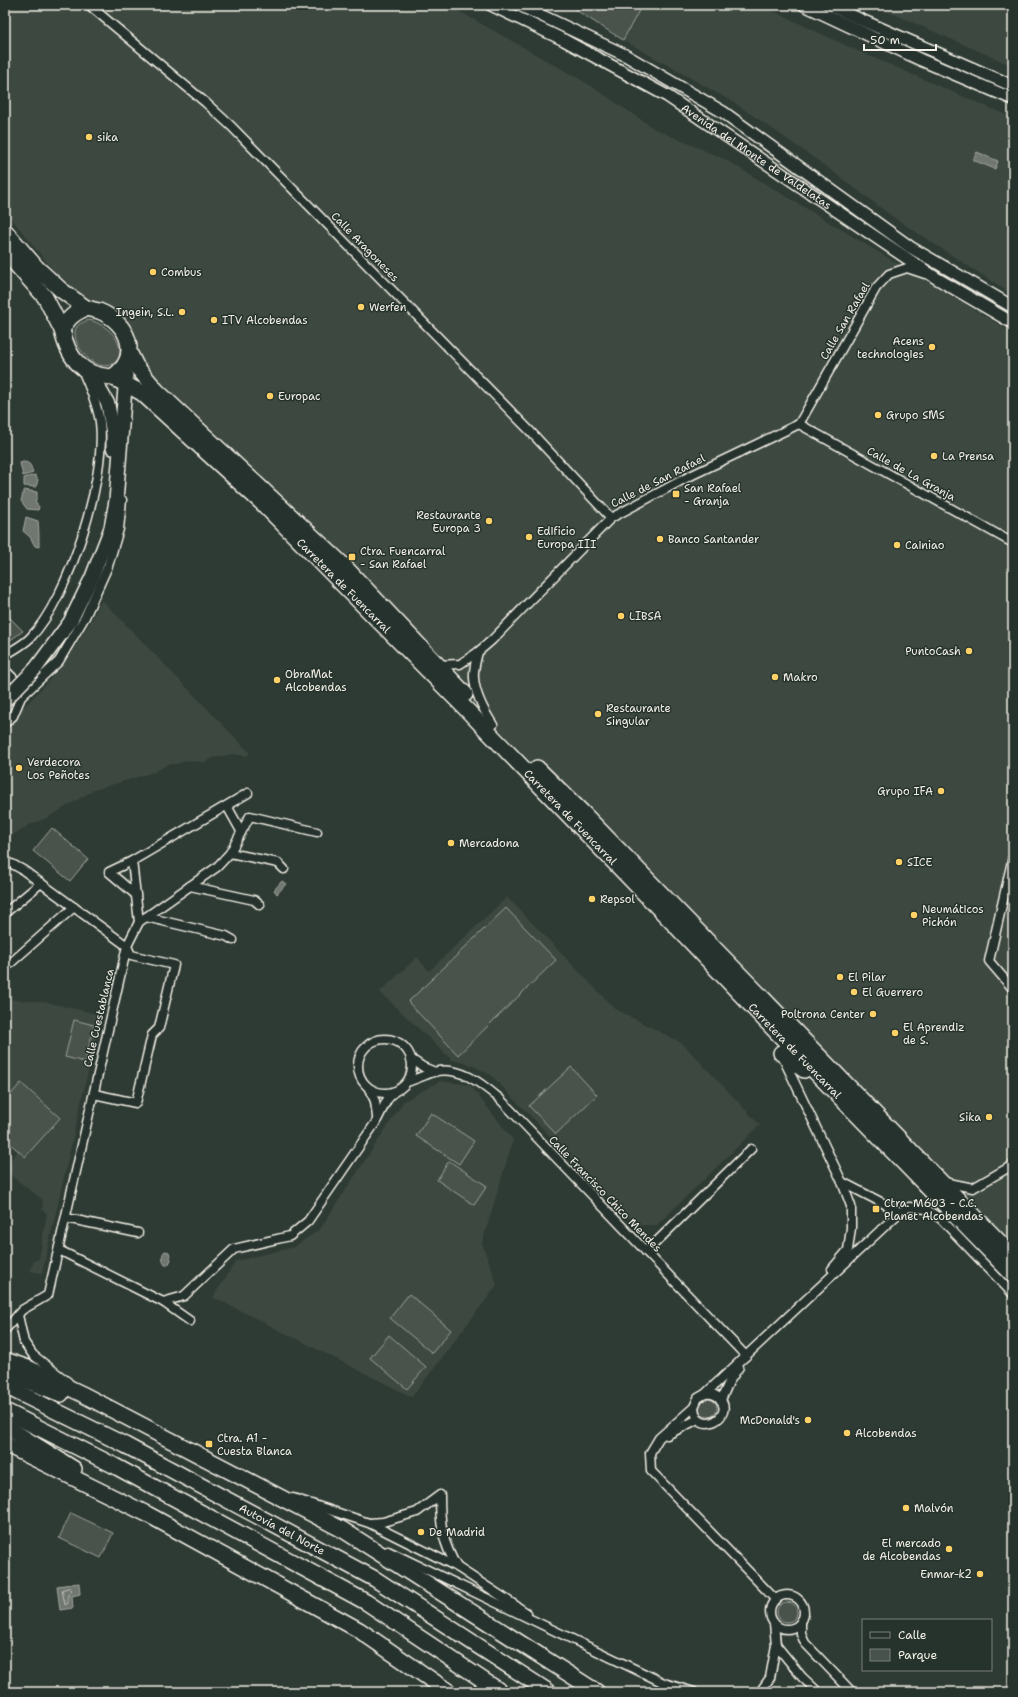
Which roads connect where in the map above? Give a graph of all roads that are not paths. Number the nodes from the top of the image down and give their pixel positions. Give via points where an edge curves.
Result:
1 (89, 5) edge
2 (491, 5) edge
3 (519, 5) edge
4 (804, 5) edge
5 (830, 5) edge
6 (1013, 86) edge
7 (1013, 99) edge
8 (5, 231) edge
9 (5, 252) edge
10 (936, 278) junction
11 (86, 308) junction
12 (1013, 308) edge
13 (1013, 324) edge
14 (62, 330) junction
15 (128, 357) junction
16 (85, 370) junction
17 (118, 380) junction
18 (799, 424) junction
19 (121, 470) junction
20 (611, 518) junction
21 (1013, 543) edge
22 (98, 560) junction
23 (478, 652) junction
24 (5, 655) edge
25 (438, 665) junction
26 (5, 670) edge
27 (21, 697) junction
28 (5, 700) edge
29 (5, 723) edge
30 (493, 725) junction
31 (248, 793) dead end
32 (227, 806) junction
33 (241, 831) junction
34 (317, 832) dead end
35 (230, 853) junction
36 (1013, 857) edge
37 (132, 861) junction
38 (5, 864) edge
39 (284, 869) dead end
40 (41, 883) junction
41 (190, 886) junction
42 (136, 895) junction
43 (260, 905) dead end
44 (74, 907) junction
45 (5, 913) edge
46 (142, 920) junction
47 (233, 940) dead end
48 (127, 946) junction
49 (5, 968) edge
50 (1013, 989) edge
51 (781, 1053) joint
52 (411, 1059) junction
53 (435, 1072) junction
54 (407, 1082) junction
55 (369, 1089) junction
56 (394, 1092) junction
57 (94, 1094) junction
58 (842, 1098) junction
59 (376, 1122) junction
60 (752, 1149) dead end
61 (1013, 1165) edge
62 (842, 1182) junction
63 (941, 1182) junction
64 (900, 1212) junction
65 (66, 1218) junction
66 (138, 1233) dead end
67 (59, 1250) junction
68 (646, 1252) junction
69 (1013, 1256) edge
70 (1013, 1274) edge
71 (816, 1289) junction
72 (1013, 1294) edge
73 (163, 1302) junction
74 (18, 1315) junction
75 (190, 1321) dead end
76 (5, 1330) edge
77 (746, 1356) junction
78 (5, 1360) edge
79 (5, 1372) edge
80 (5, 1386) edge
81 (82, 1394) junction
82 (705, 1394) junction
83 (721, 1400) junction
84 (694, 1407) junction
85 (5, 1411) edge
86 (698, 1419) junction
87 (5, 1426) edge
88 (659, 1438) junction
89 (5, 1444) edge
90 (262, 1488) junction
91 (306, 1511) junction
92 (147, 1514) junction
93 (369, 1523) junction
94 (343, 1530) junction
95 (457, 1568) junction
96 (776, 1600) junction
97 (801, 1621) junction
98 (774, 1623) junction
99 (555, 1631) junction
100 (776, 1645) junction
101 (594, 1690) edge
102 (449, 1692) edge
103 (501, 1692) edge
104 (549, 1692) edge
105 (694, 1692) edge
106 (760, 1692) edge
107 (818, 1692) edge
108 (852, 1692) edge

1 - 20 street, Calle Aragoneses via 231,126 530,431
2 - 10 street, Avenida del Monte de Valdelatas via 564,40 667,96
3 - 12 street, Avenida del Monte de Valdelatas via 625,55 722,112 910,247
4 - 7 street via 921,60
5 - 6 street
8 - 11 highway via 36,267
9 - 14 highway via 45,297
10 - 13 street, Avenida del Monte de Valdelatas
10 - 18 street, Calle San Rafael via 907,268 889,274 876,288
11 - 14 highway via 67,320
11 - 15 highway via 99,311 113,320 125,334 129,343
14 - 16 highway via 64,342
15 - 17 highway
15 - 25 highway, Carretera de Fuencarral via 157,391 342,564
16 - 17 highway
16 - 22 main road via 108,404 113,434 112,484
16 - 24 street via 100,423 100,461 92,500 71,568 46,617 29,638
17 - 19 main road
17 - 58 highway, Carretera de Fuencarral via 142,393 261,502 466,709
18 - 20 street, Calle de San Rafael via 688,477
18 - 21 street, Calle de La Granja
19 - 22 main road via 112,528
19 - 27 street via 119,529 108,566 85,617 59,660
20 - 23 street, Calle de San Rafael
22 - 28 main road, bridge via 70,622 36,668
23 - 25 street, Calle de San Rafael via 460,664
23 - 30 street via 474,677 479,700
25 - 30 highway, Carretera de Fuencarral
26 - 27 street via 17,682
27 - 29 street via 13,716
30 - 63 highway, Carretera de Fuencarral via 582,812
31 - 32 street
32 - 33 street
32 - 37 street
33 - 34 street, Calle Cuestablanca via 250,816
33 - 35 street, Calle Cuestablanca
35 - 39 street via 278,863
35 - 41 street, Calle Cuestablanca via 217,867
36 - 50 street via 989,961
37 - 42 street
37 - 42 street via 110,872
38 - 40 street via 18,867
40 - 44 street
40 - 45 street
41 - 43 street via 254,900
41 - 46 street, Calle Cuestablanca
42 - 46 street
44 - 48 street
44 - 49 street
46 - 47 street via 226,936
46 - 48 street, Calle Cuestablanca
48 - 57 street, Calle Cuestablanca
48 - 57 street via 131,955 174,965 159,1028 152,1035 136,1103
51 - 58 highway
51 - 62 street
52 - 53 street, Calle Francisco Chico Mendes
52 - 54 street via 411,1074
52 - 55 street via 406,1048 399,1042 390,1039 371,1042 359,1056 357,1065 358,1075
53 - 54 street, Calle Francisco Chico Mendes
53 - 68 street, Calle Francisco Chico Mendes via 466,1074 480,1082
54 - 56 street
55 - 56 street via 381,1093
55 - 59 street via 375,1101
56 - 59 street
57 - 65 street, Calle Cuestablanca
58 - 70 highway, Carretera de Fuencarral
59 - 73 street via 308,1221 290,1236 234,1249 184,1296
60 - 68 street
61 - 63 street via 973,1188
62 - 64 street
62 - 71 street via 851,1206 848,1250
63 - 69 highway, Carretera de Fuencarral
64 - 71 street
64 - 72 street via 909,1207 926,1209 941,1220
65 - 66 street
65 - 67 street, Calle Cuestablanca
67 - 73 street
67 - 74 street, Calle Cuestablanca via 48,1296 22,1310
68 - 77 street, Calle Francisco Chico Mendes
71 - 77 street
73 - 75 street
74 - 76 street, Calle Cuestablanca
74 - 81 street via 24,1342 33,1355
77 - 82 street
77 - 83 street
78 - 81 highway
79 - 91 highway via 72,1398 281,1503
80 - 104 highway, Autovía del Norte via 125,1445 375,1580
81 - 90 highway
82 - 83 street via 715,1395
82 - 84 street via 698,1398
83 - 86 street via 724,1409 720,1418 708,1423
84 - 86 street
84 - 88 street
85 - 103 highway, Autovía del Norte via 113,1465 366,1602
86 - 88 street
87 - 92 highway
88 - 96 street via 650,1453 651,1471
89 - 92 highway
90 - 91 highway
90 - 93 street
91 - 94 highway
92 - 102 highway via 359,1630
93 - 95 street
93 - 95 street via 383,1522 417,1512 440,1495 440,1516 446,1549
94 - 99 street
94 - 101 highway
95 - 99 street
96 - 97 street via 787,1595 799,1600 804,1610
96 - 98 street via 770,1610
97 - 98 street via 791,1628 779,1627
97 - 108 street via 801,1634 805,1643
98 - 100 street
99 - 105 street via 664,1683
100 - 106 street via 770,1678
100 - 107 street

